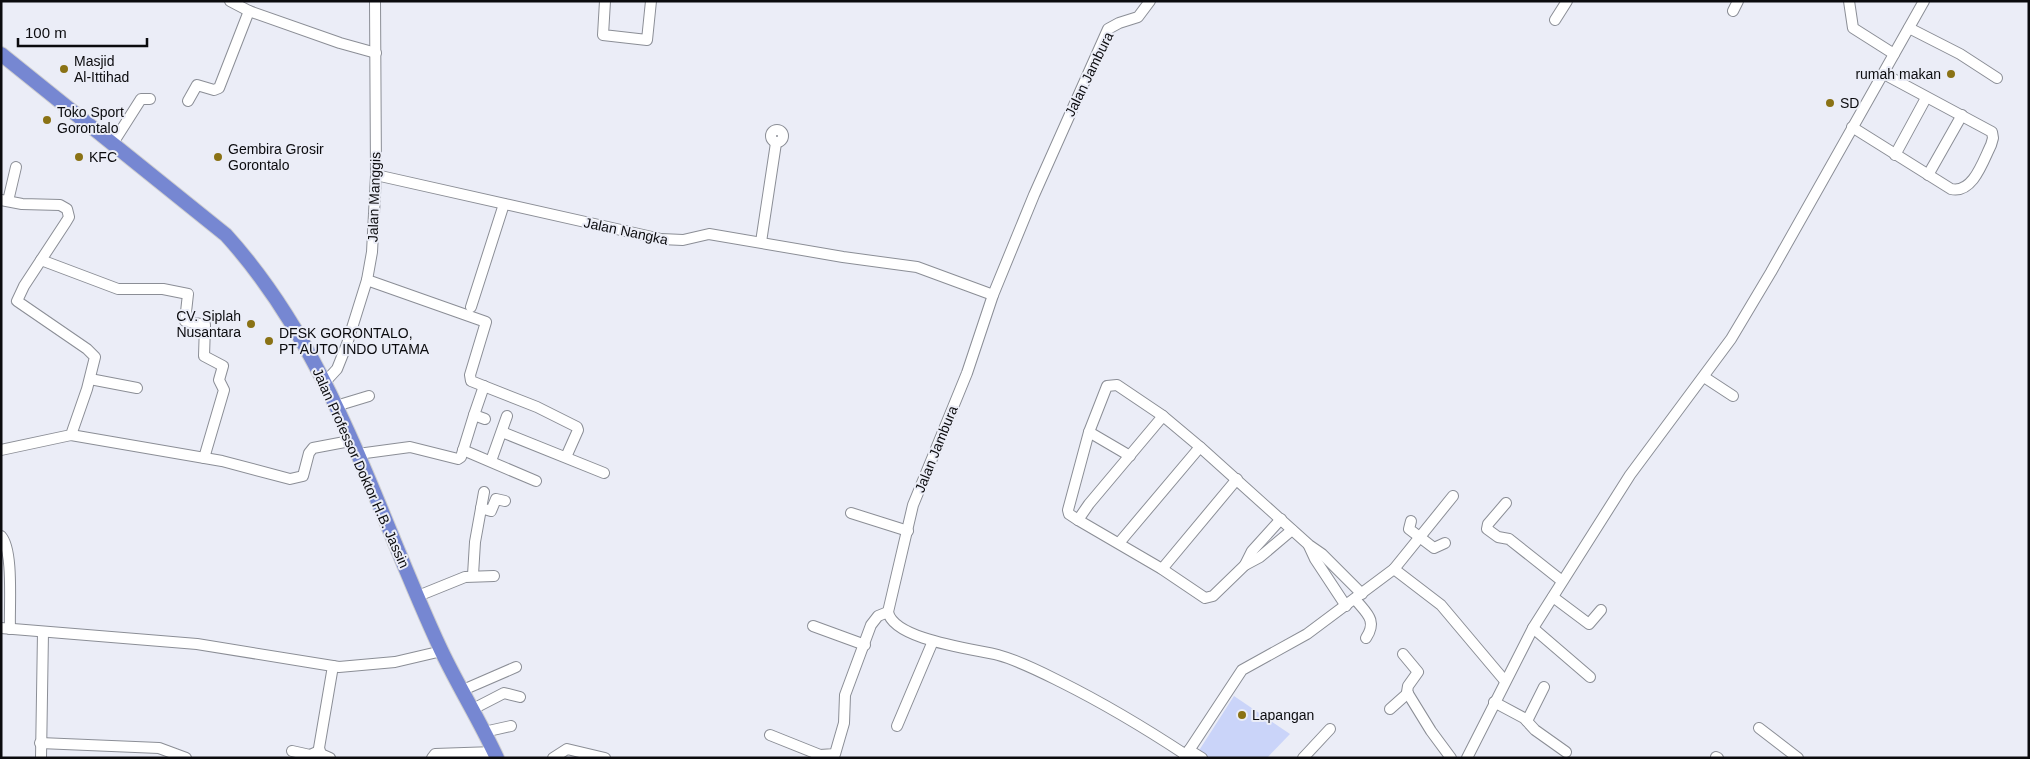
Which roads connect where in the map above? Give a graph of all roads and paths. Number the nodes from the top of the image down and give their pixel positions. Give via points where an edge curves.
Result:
1 (230, 1) edge
2 (375, 1) edge
3 (605, 1) edge
4 (651, 1) edge
5 (1150, 1) edge
6 (1567, 1) edge
7 (1849, 1) edge
8 (1924, 1) edge
9 (249, 11) junction
10 (1555, 20) dead end
11 (1909, 28) junction
12 (376, 53) junction
13 (1, 54) edge
14 (1894, 54) junction
15 (1884, 74) junction
16 (1996, 78) dead end
17 (1926, 98) junction
18 (150, 99) dead end
19 (188, 101) dead end
20 (1962, 115) junction
21 (1852, 128) junction
22 (112, 143) junction
23 (776, 143) dead end
24 (1895, 155) junction
25 (16, 167) dead end
26 (376, 175) junction
27 (1928, 175) junction
28 (4, 200) edge
29 (504, 204) junction
30 (761, 242) junction
31 (41, 260) junction
32 (367, 280) junction
33 (993, 295) junction
34 (471, 307) dead end
35 (1704, 376) junction
36 (90, 379) junction
37 (325, 382) junction
38 (484, 386) junction
39 (137, 388) dead end
40 (369, 396) dead end
41 (1733, 396) dead end
42 (336, 406) junction
43 (474, 416) junction
44 (507, 416) dead end
45 (1163, 416) junction
46 (485, 419) dead end
47 (502, 432) junction
48 (1089, 432) junction
49 (71, 435) junction
50 (350, 441) junction
51 (1200, 446) junction
52 (1, 450) edge
53 (463, 450) junction
54 (358, 454) junction
55 (1130, 456) junction
56 (566, 457) junction
57 (204, 458) junction
58 (491, 461) junction
59 (604, 473) dead end
60 (1237, 479) junction
61 (536, 481) dead end
62 (484, 492) dead end
63 (1453, 496) dead end
64 (505, 501) dead end
65 (1506, 503) dead end
66 (481, 508) junction
67 (851, 513) dead end
68 (1281, 519) junction
69 (1078, 520) junction
70 (1411, 521) dead end
71 (1292, 530) junction
72 (908, 531) junction
73 (1270, 531) junction
74 (1, 536) edge
75 (1419, 539) junction
76 (1280, 540) junction
77 (1119, 543) junction
78 (1445, 543) dead end
79 (1308, 545) junction
80 (1245, 565) junction
81 (1162, 568) junction
82 (1394, 570) junction
83 (473, 576) junction
84 (494, 576) dead end
85 (1562, 581) junction
86 (418, 596) junction
87 (1358, 597) junction
88 (1553, 597) junction
89 (1346, 606) junction
90 (1601, 610) dead end
91 (888, 612) junction
92 (814, 626) dead end
93 (1533, 628) junction
94 (6, 629) edge
95 (43, 632) junction
96 (1366, 638) dead end
97 (933, 641) junction
98 (865, 645) junction
99 (442, 651) junction
100 (1404, 654) dead end
101 (333, 666) junction
102 (516, 667) dead end
103 (1590, 677) dead end
104 (1505, 681) junction
105 (1544, 687) dead end
106 (463, 690) junction
107 (1408, 693) junction
108 (520, 697) dead end
109 (1494, 702) junction
110 (473, 709) junction
111 (1390, 709) dead end
112 (1527, 721) junction
113 (512, 726) dead end
114 (897, 726) dead end
115 (1759, 728) dead end
116 (1330, 729) dead end
117 (484, 732) junction
118 (770, 735) dead end
119 (40, 743) junction
120 (292, 751) dead end
121 (319, 751) junction
122 (1566, 752) dead end
123 (1187, 754) edge
124 (495, 755) edge
125 (820, 756) edge
126 (41, 758) edge
127 (186, 758) edge
128 (330, 758) edge
129 (432, 758) edge
130 (553, 758) edge
131 (605, 758) edge
132 (1202, 758) edge
133 (1303, 758) edge
134 (1451, 758) edge
135 (1467, 758) edge
136 (1798, 758) edge

1 - 9 street
2 - 12 street, Jalan Manggis
3 - 4 street via 603,35 647,40
5 - 33 street, Jalan Jambura via 1138,17 1112,26 1102,40
6 - 10 street
7 - 14 street via 1853,28
8 - 11 street
9 - 12 street
9 - 19 street via 219,88 214,90 197,85
11 - 14 street
11 - 16 street via 1960,54
12 - 26 street, Jalan Manggis
13 - 22 highway, Jalan Professor Doktor H.B. Jassin
14 - 15 street
15 - 17 street
15 - 21 street
17 - 20 street
17 - 24 street
18 - 22 street via 141,99
20 - 27 street
20 - 27 street via 1993,135 1978,170 1969,185 1961,190 1951,189
21 - 24 street
21 - 35 street via 1771,272
22 - 37 highway, Jalan Professor Doktor H.B. Jassin via 226,236 254,266
23 - 30 street
24 - 27 street
25 - 28 street
26 - 29 street, Jalan Nangka
26 - 32 street, Jalan Manggis via 373,244
28 - 31 street via 67,209 69,217
29 - 30 street, Jalan Nangka via 661,239 683,240 709,234
29 - 34 street
30 - 33 street, Jalan Nangka via 917,267
31 - 36 street via 17,302 92,353 95,362
31 - 57 street via 118,289 163,289 188,294 185,321 205,325 204,356 223,366 219,380 224,390
32 - 37 street, Jalan Manggis via 342,360
32 - 38 street via 486,322 470,379
33 - 72 street, Jalan Jambura via 967,373 913,506
35 - 41 street
35 - 85 street via 1630,476
36 - 39 street
36 - 49 street
37 - 42 highway, Jalan Professor Doktor H.B. Jassin
38 - 43 street
38 - 56 street via 577,427
40 - 42 street
42 - 50 highway, Jalan Professor Doktor H.B. Jassin
43 - 46 street
43 - 53 street
44 - 47 street
45 - 48 street via 1116,385 1109,384 1104,389
45 - 51 street
45 - 55 street
47 - 56 street
47 - 58 street
48 - 55 street
48 - 69 street via 1068,510
49 - 52 street
49 - 57 street
50 - 54 highway, Jalan Professor Doktor H.B. Jassin
50 - 57 street via 313,448 303,476 296,479
51 - 60 street
51 - 77 street
53 - 54 street via 458,459 410,447
53 - 58 street
54 - 86 highway, Jalan Professor Doktor H.B. Jassin
55 - 69 street
56 - 59 street
58 - 61 street
60 - 68 street
60 - 81 street
62 - 66 street
63 - 75 street
64 - 66 street via 497,498 491,511
65 - 85 street via 1488,528 1498,537 1509,539
66 - 83 street
67 - 72 street
68 - 71 street
68 - 73 street
69 - 77 street
70 - 75 street via 1409,529
71 - 76 street
71 - 79 street
72 - 91 street, Jalan Jambura
73 - 76 street
73 - 80 street via 1252,551
74 - 94 street via 6,544 10,577
75 - 78 street via 1434,548
75 - 82 street
76 - 80 street
77 - 81 street
79 - 87 street via 1322,554
79 - 89 street
80 - 81 street via 1213,596 1205,598
82 - 87 street
82 - 104 street via 1442,605
83 - 84 street
83 - 86 street
85 - 88 street
86 - 99 highway, Jalan Professor Doktor H.B. Jassin
87 - 89 street
87 - 96 street via 1372,622
88 - 90 street via 1589,624
88 - 93 street
89 - 123 street via 1307,634 1242,670
91 - 97 street via 901,628
91 - 98 street via 873,621
92 - 98 street
93 - 103 street
93 - 104 street
94 - 95 street
95 - 101 street via 197,644
95 - 119 street
97 - 114 street
97 - 123 street via 1000,656 1029,667 1126,716
98 - 125 street via 846,695 844,723 837,750
99 - 101 street via 395,662
99 - 106 highway, Jalan Professor Doktor H.B. Jassin
100 - 107 street via 1418,672 1407,689
101 - 121 street
102 - 106 street
104 - 109 street
105 - 112 street
106 - 110 highway, Jalan Professor Doktor H.B. Jassin
107 - 111 street
107 - 134 street
108 - 110 street via 504,694
109 - 112 street
109 - 135 street
110 - 117 highway, Jalan Professor Doktor H.B. Jassin
112 - 122 street
113 - 117 street
115 - 136 street
116 - 133 street
117 - 124 highway, Jalan Professor Doktor H.B. Jassin
118 - 125 street
119 - 126 street
119 - 127 street via 159,748
120 - 121 street via 310,755
121 - 128 street
123 - 132 street
124 - 129 street via 435,754
130 - 131 street via 568,749

